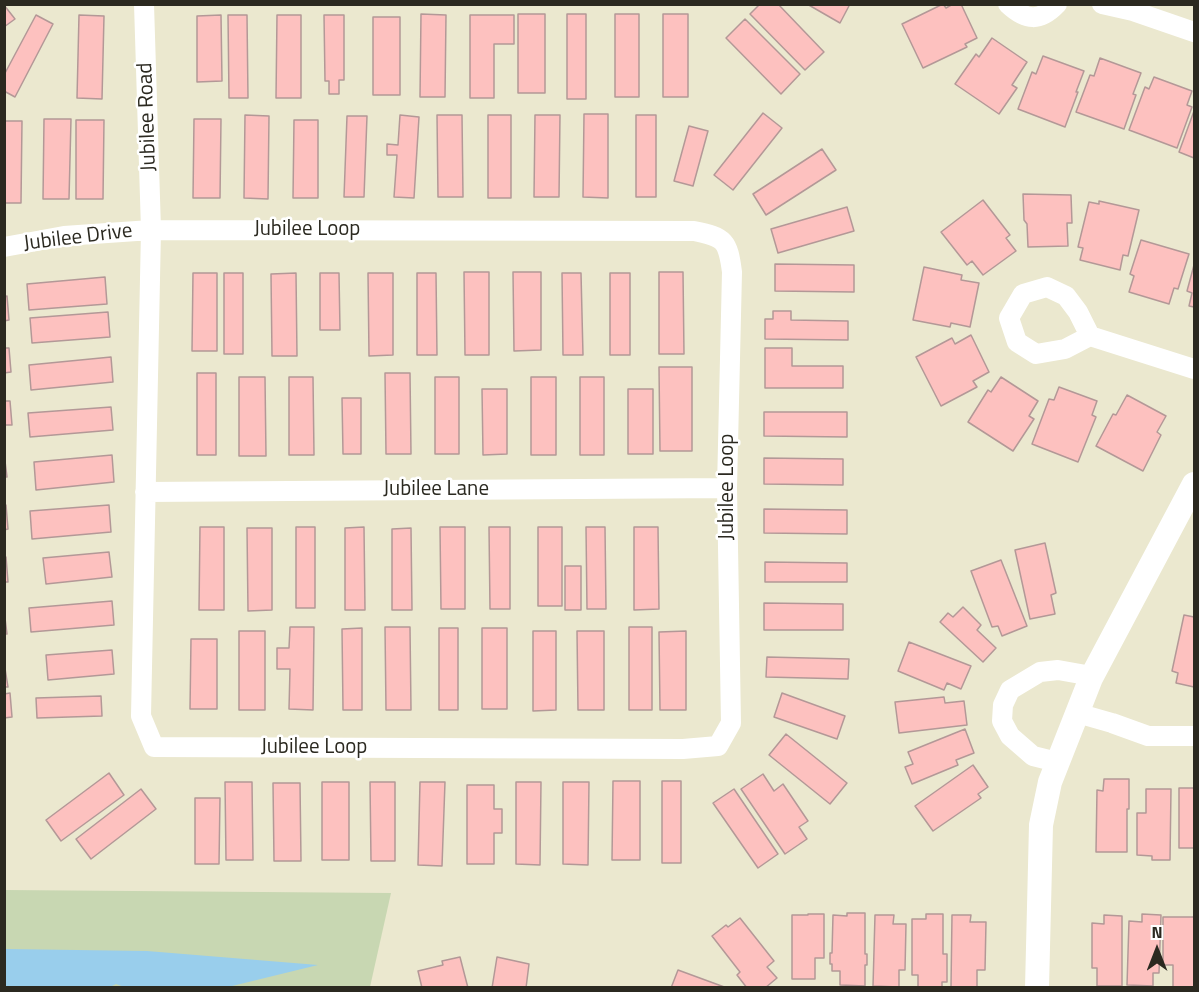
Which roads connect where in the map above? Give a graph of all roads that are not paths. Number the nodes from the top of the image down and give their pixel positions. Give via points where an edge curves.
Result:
1 (144, 4) edge
2 (1008, 4) edge
3 (1057, 4) edge
4 (1102, 4) edge
5 (1194, 32) edge
6 (151, 230) junction
7 (4, 247) edge
8 (1090, 336) dead end
9 (1194, 369) edge
10 (1194, 484) edge
11 (727, 488) junction
12 (145, 492) junction
13 (1091, 678) junction
14 (1077, 713) junction
15 (1194, 736) edge
16 (1057, 762) junction
17 (1037, 987) edge

1 - 6 street, Jubilee Road
2 - 3 street via 1022,15 1035,18
4 - 5 street
6 - 7 street, Jubilee Drive via 64,236
6 - 11 street, Jubilee Loop via 694,231 716,235 729,249 732,272
6 - 12 street, Jubilee Loop
8 - 9 street
10 - 13 street
11 - 12 street, Jubilee Lane
11 - 12 street, Jubilee Loop via 731,723 718,746 683,749 154,747 141,716
13 - 14 street
13 - 16 street via 1058,670 1040,672 1010,690 1003,705 1002,721 1010,736 1033,756
14 - 15 street via 1148,736
14 - 16 street
16 - 17 street via 1041,825

